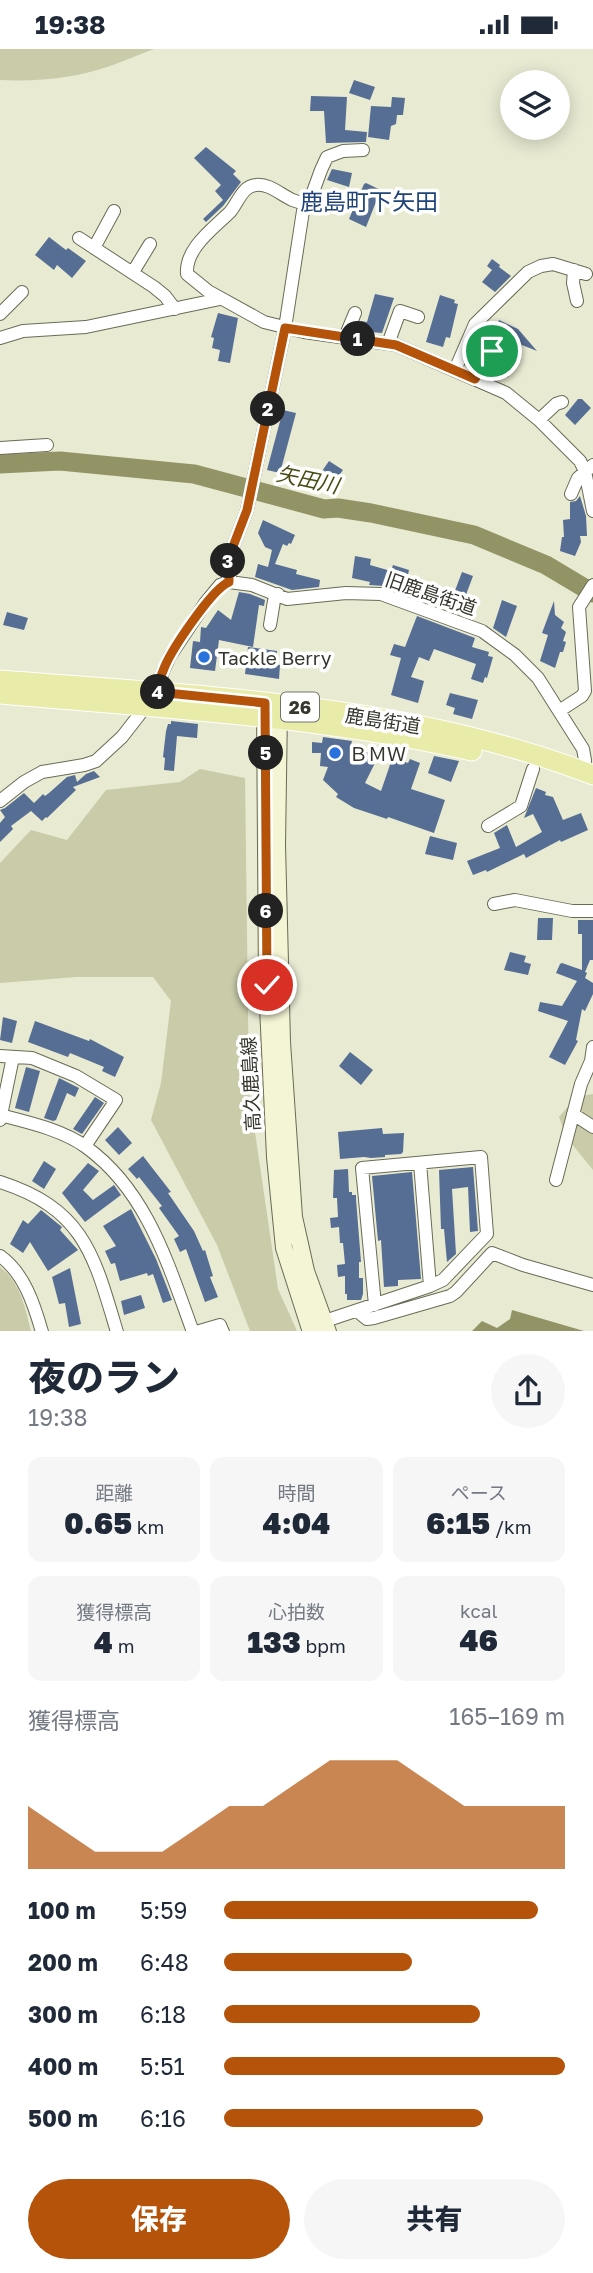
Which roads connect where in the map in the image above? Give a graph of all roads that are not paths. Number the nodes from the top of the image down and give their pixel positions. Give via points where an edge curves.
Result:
1 (363, 150) dead end
2 (309, 199) junction
3 (337, 207) dead end
4 (114, 211) dead end
5 (79, 238) dead end
6 (150, 244) dead end
7 (94, 248) junction
8 (133, 272) junction
9 (22, 292) dead end
10 (220, 299) junction
11 (578, 301) dead end
12 (175, 309) junction
13 (355, 313) dead end
14 (0, 314) edge
15 (418, 317) dead end
16 (285, 328) junction
17 (345, 337) junction
18 (0, 338) edge
19 (388, 344) junction
20 (492, 351) dead end
21 (455, 370) junction
22 (475, 379) junction
23 (562, 402) dead end
24 (539, 420) junction
25 (47, 445) dead end
26 (0, 448) edge
27 (589, 468) edge
28 (571, 494) dead end
29 (593, 510) edge
30 (229, 582) junction
31 (593, 585) edge
32 (278, 594) junction
33 (270, 625) dead end
34 (0, 680) edge
35 (0, 694) edge
36 (152, 699) junction
37 (272, 711) junction
38 (559, 711) junction
39 (533, 769) junction
40 (590, 779) edge
41 (0, 801) edge
42 (488, 826) dead end
43 (494, 904) dead end
44 (593, 911) edge
45 (593, 1047) edge
46 (6, 1056) edge
47 (587, 1081) edge
48 (573, 1114) junction
49 (0, 1117) edge
50 (593, 1127) edge
51 (85, 1146) junction
52 (420, 1163) junction
53 (556, 1180) dead end
54 (0, 1182) edge
55 (0, 1256) edge
56 (593, 1285) edge
57 (430, 1286) junction
58 (375, 1305) junction
59 (357, 1311) junction
60 (318, 1328) edge
61 (42, 1331) edge
62 (117, 1331) edge
63 (194, 1331) edge
64 (198, 1331) edge
65 (223, 1331) edge

1 - 2 street via 322,156
2 - 3 street
2 - 10 street via 293,202 263,185 244,190 203,238 187,268 191,278
2 - 16 street via 303,211
4 - 7 street
5 - 7 street
6 - 8 street
7 - 8 street
8 - 12 street
9 - 14 street
10 - 12 street
10 - 16 street
11 - 21 street via 573,283 580,272 554,264 535,268 475,324
12 - 18 street
13 - 17 street
15 - 19 street via 400,311
16 - 17 street
16 - 30 street via 247,510 229,557
17 - 19 street
19 - 21 street
20 - 22 street
21 - 22 street
22 - 24 street via 506,393
23 - 24 street
24 - 27 street
25 - 26 street
27 - 28 street
27 - 29 street
30 - 32 street, 旧鹿島街道
30 - 36 street via 206,601 170,656
31 - 38 street via 579,607 584,691
32 - 33 street
32 - 38 street, 旧鹿島街道 via 288,599 381,594 482,631 528,667
34 - 36 main road, 26
35 - 36 main road, 26
36 - 37 main road, 26
36 - 41 street via 96,761 42,772
37 - 39 main road, 26 via 406,736
37 - 40 main road, 鹿島街道 / 26 via 417,724 493,743
37 - 60 main road, 高久鹿島線 via 282,1042 294,1217
38 - 40 street, 旧鹿島街道 via 583,749
39 - 40 main road, 26
39 - 42 street via 521,806
43 - 44 street via 515,900
45 - 47 street
46 - 49 street
46 - 51 street via 32,1058 76,1076 116,1100
47 - 48 street
48 - 50 street
48 - 53 street
49 - 51 street via 43,1126
51 - 63 street via 117,1174 141,1206 161,1244
52 - 57 street
52 - 57 street via 481,1157 487,1234 443,1280
52 - 58 street via 362,1168
54 - 62 street via 57,1209 81,1235 97,1265
55 - 61 street via 19,1275
56 - 59 street via 492,1253 450,1296 374,1318 367,1319
57 - 58 street
58 - 59 street
59 - 60 street
64 - 65 street via 220,1325

